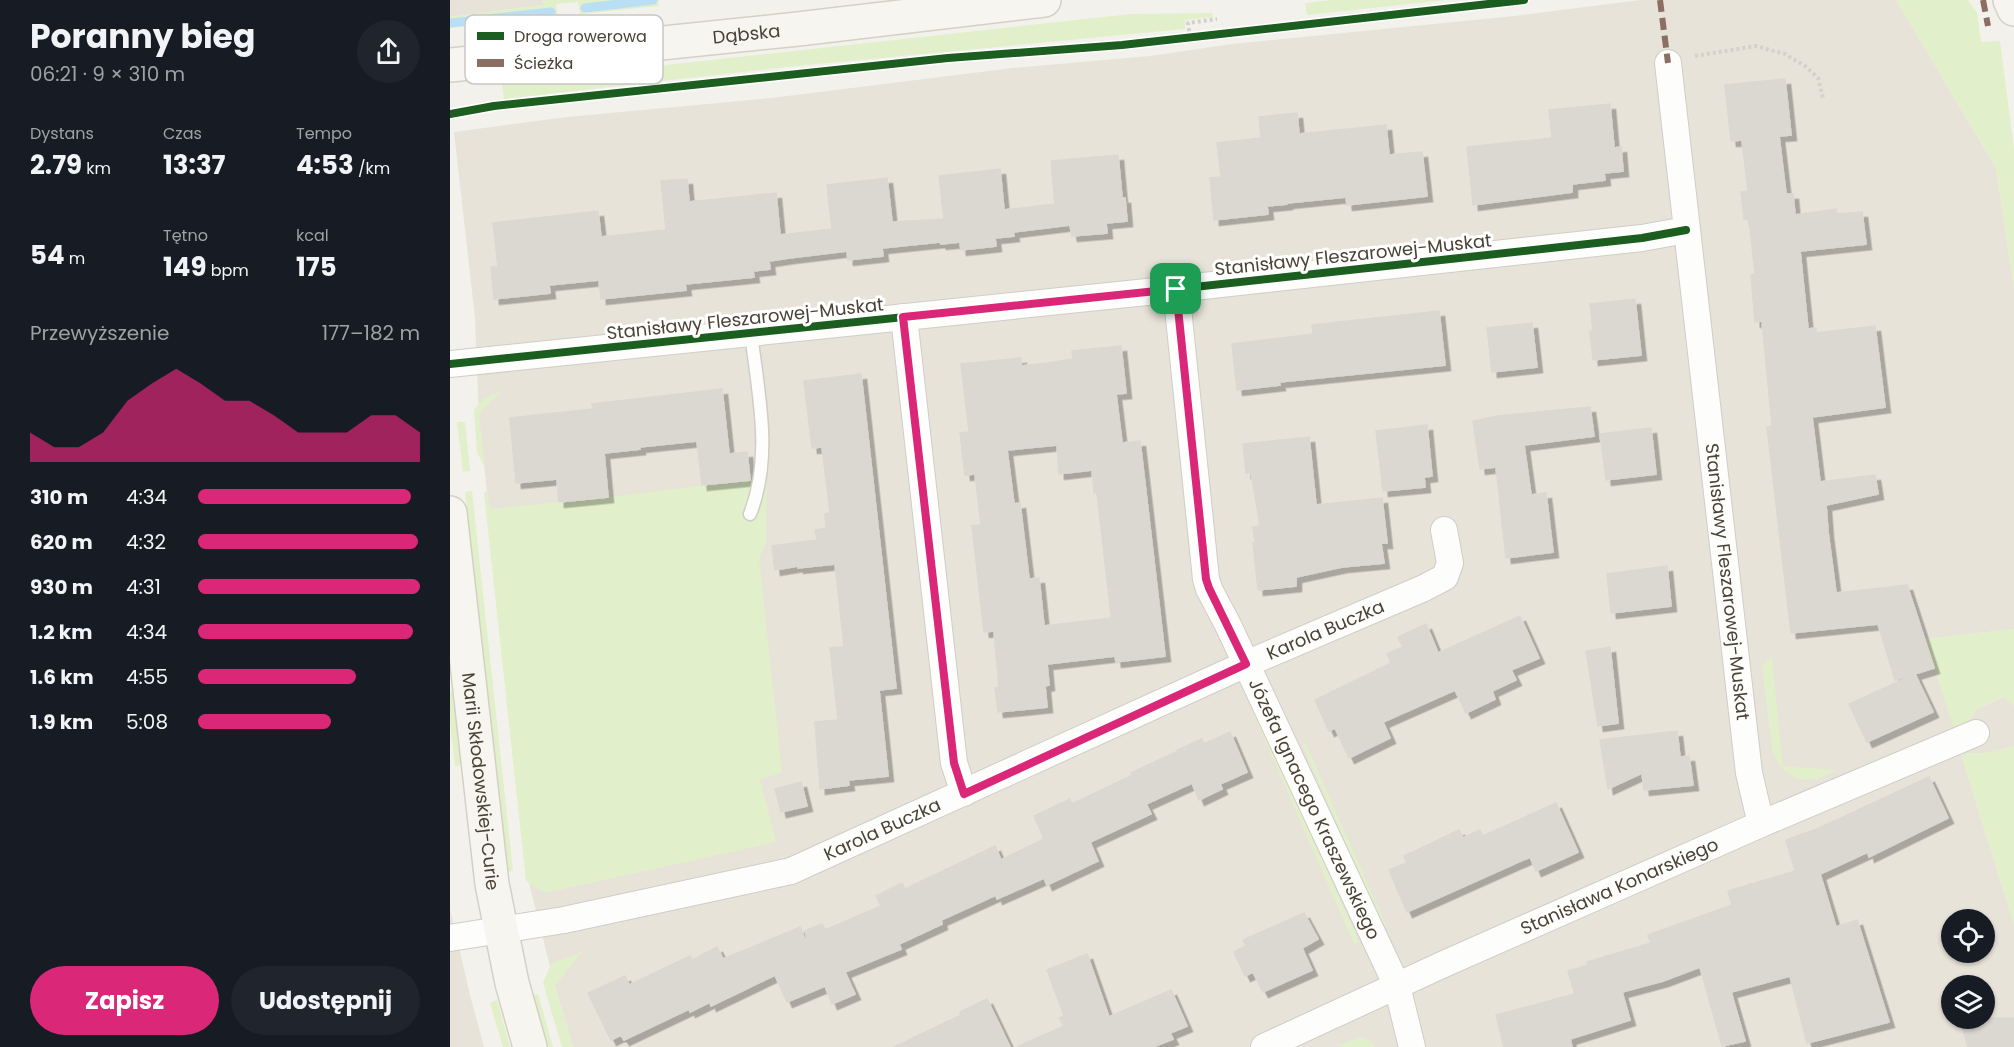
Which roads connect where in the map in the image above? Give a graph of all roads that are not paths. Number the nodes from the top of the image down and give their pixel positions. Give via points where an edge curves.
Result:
1 (1044, 0) edge
2 (2010, 0) edge
3 (2014, 9) edge
4 (663, 43) edge
5 (465, 63) edge
6 (1668, 63) road end
7 (450, 65) edge
8 (1686, 230) junction
9 (1176, 289) junction
10 (903, 317) junction
11 (751, 333) junction
12 (450, 364) edge
13 (450, 513) edge
14 (750, 514) dead end
15 (1444, 530) dead end
16 (458, 649) edge
17 (1246, 664) junction
18 (1976, 733) dead end
19 (964, 794) junction
20 (1761, 824) junction
21 (500, 930) junction
22 (450, 938) edge
23 (1397, 986) junction
24 (530, 1047) edge
25 (1264, 1047) edge
26 (1412, 1047) edge

1 - 4 street, Dąbska
2 - 3 street
5 - 7 street, Dąbska
6 - 8 street, Stanisławy Fleszarowej-Muskat
8 - 9 street, Stanisławy Fleszarowej-Muskat
8 - 20 street, Stanisławy Fleszarowej-Muskat via 1749,773
9 - 10 street, Stanisławy Fleszarowej-Muskat
9 - 17 street, Józefa Ignacego Kraszewskiego via 1206,579
10 - 11 street, Stanisławy Fleszarowej-Muskat
10 - 19 street via 954,763
11 - 12 street, Stanisławy Fleszarowej-Muskat
11 - 14 lane via 763,449 759,488
13 - 16 street, Marii Skłodowskiej-Curie
15 - 17 street, Karola Buczka via 1450,563 1445,577
16 - 21 street, Marii Skłodowskiej-Curie
17 - 19 street, Karola Buczka
17 - 23 street, Józefa Ignacego Kraszewskiego
18 - 20 street, Stanisława Konarskiego
19 - 21 street, Karola Buczka via 791,871
20 - 23 street, Stanisława Konarskiego
21 - 22 street, Karola Buczka
21 - 24 street, Marii Skłodowskiej-Curie
23 - 25 street, Stanisława Konarskiego
23 - 26 street, Józefa Ignacego Kraszewskiego

